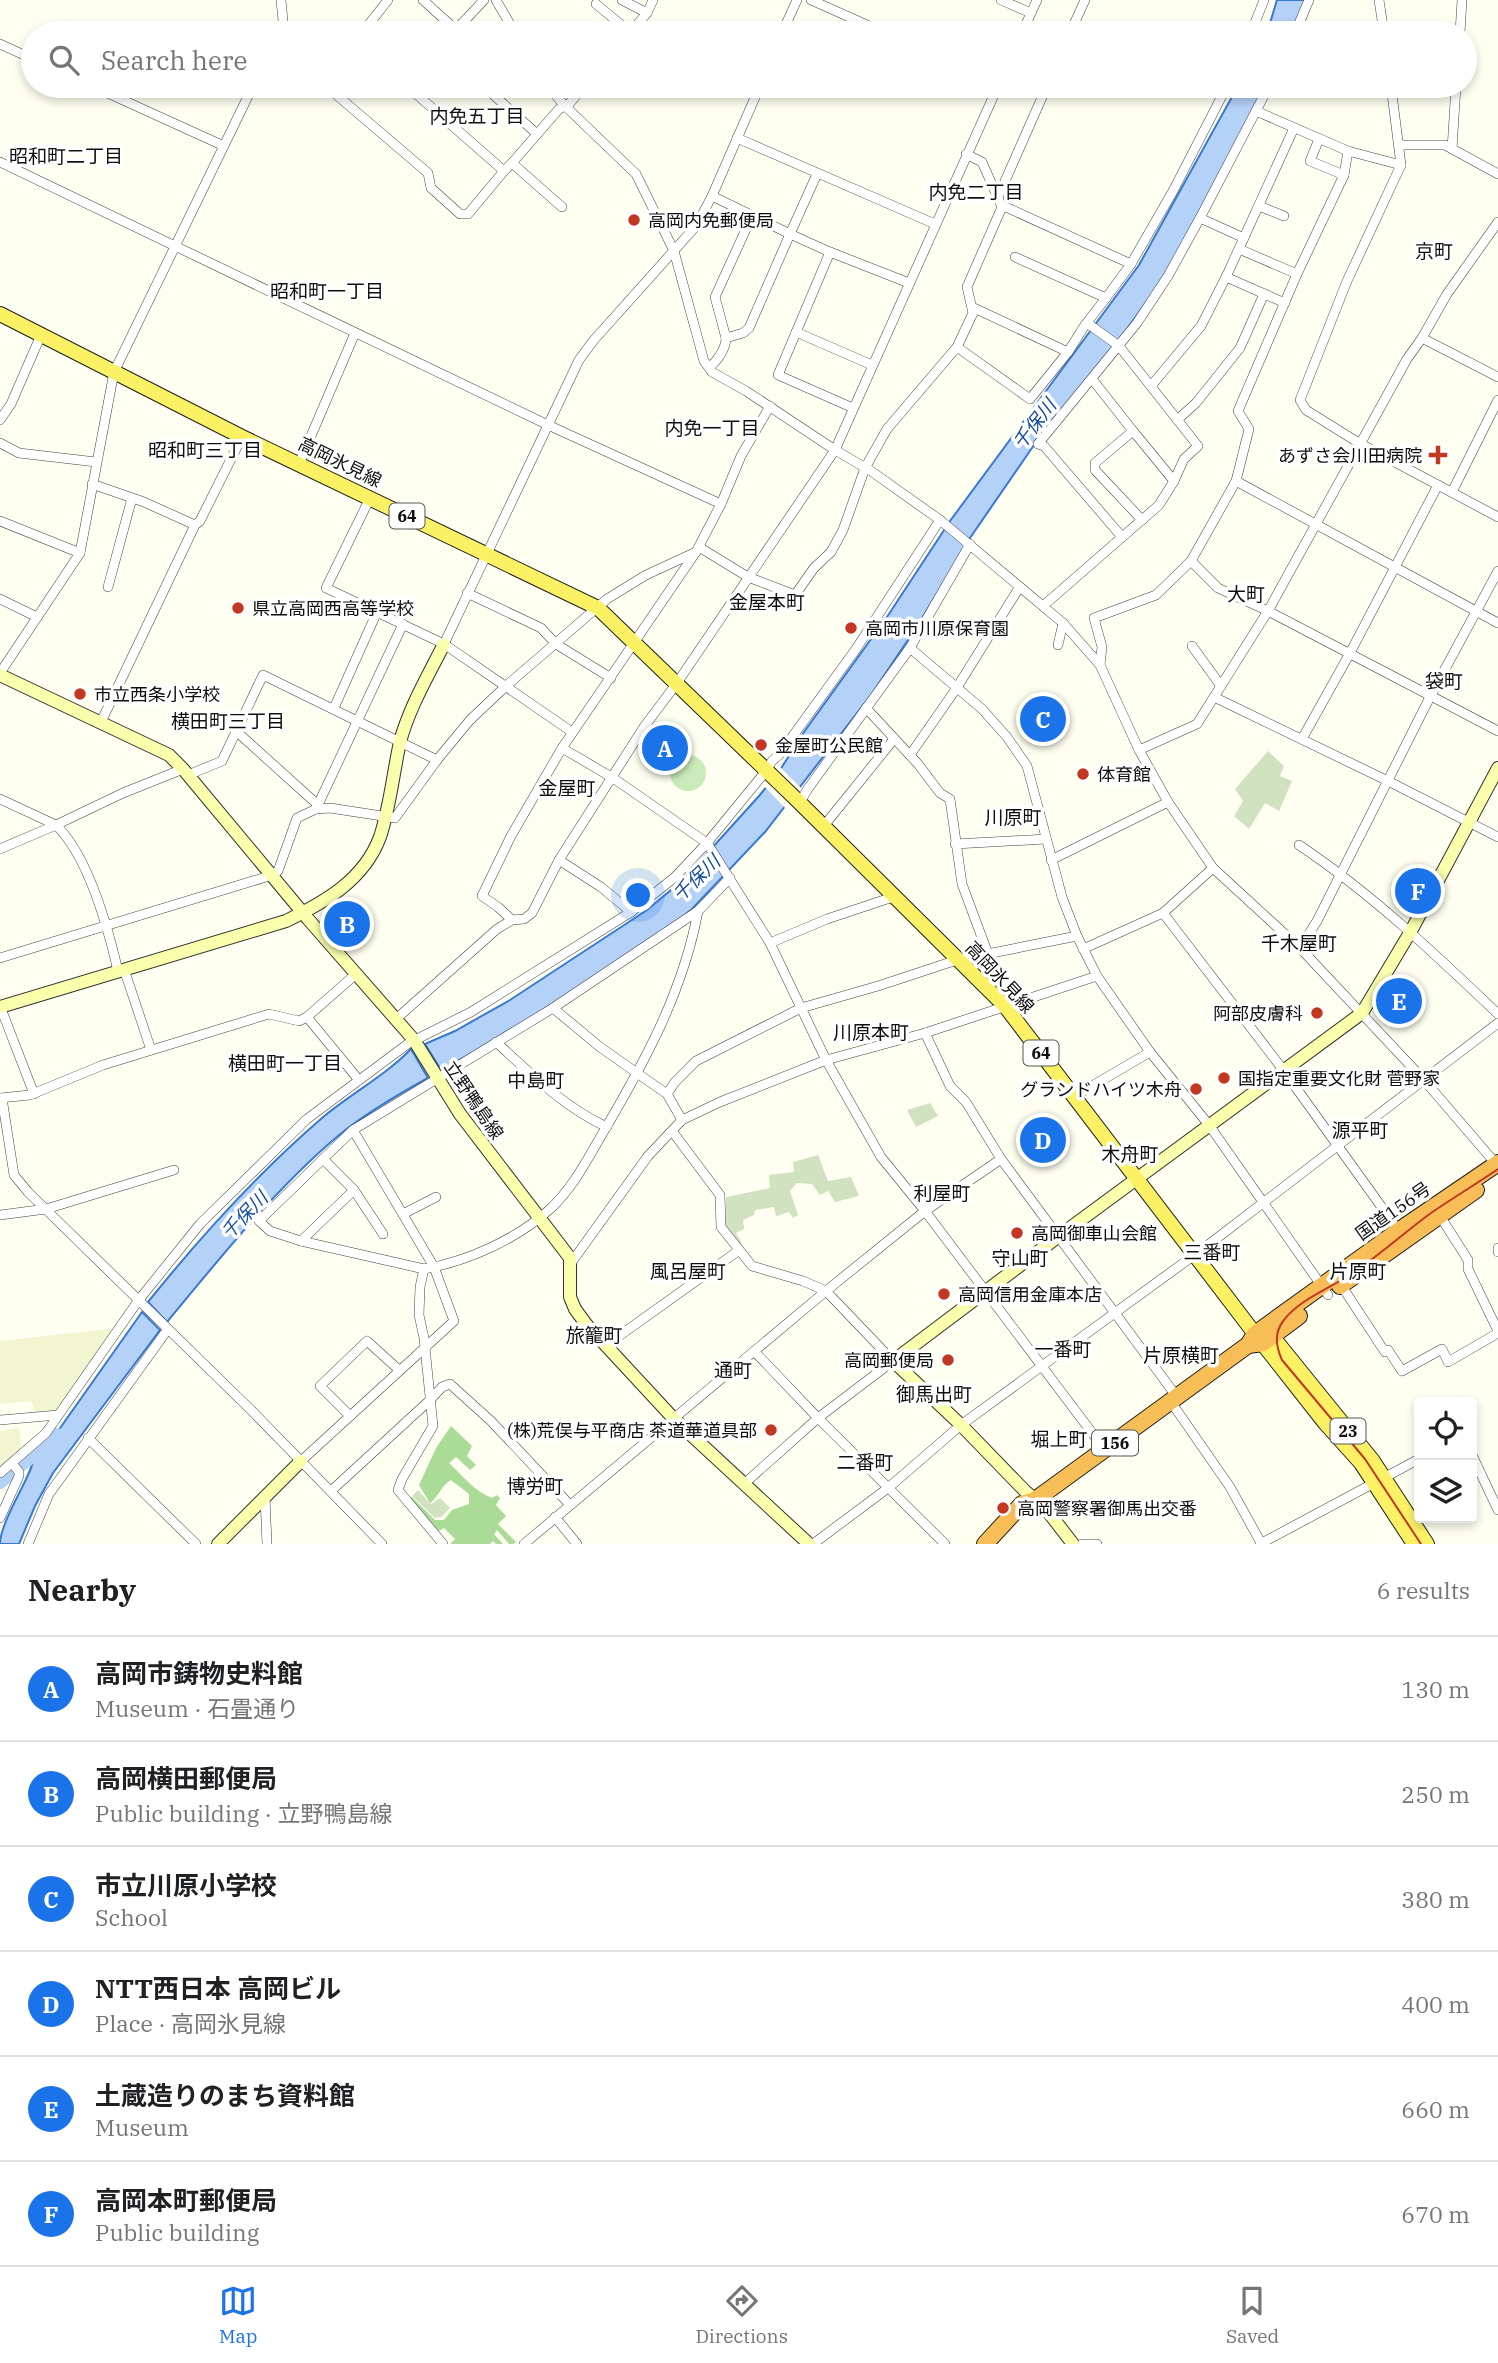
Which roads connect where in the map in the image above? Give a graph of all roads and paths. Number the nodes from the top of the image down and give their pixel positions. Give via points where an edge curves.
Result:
1 (281, 0) edge
2 (388, 0) edge
3 (423, 0) edge
4 (484, 0) edge
5 (496, 0) edge
6 (622, 0) edge
7 (653, 0) edge
8 (797, 0) edge
9 (811, 0) edge
10 (1001, 0) edge
11 (1037, 0) edge
12 (1084, 0) edge
13 (1264, 0) edge
14 (1309, 0) edge
15 (1379, 0) edge
16 (1462, 0) edge
17 (596, 4) dead end
18 (648, 13) junction
19 (1031, 13) junction
20 (283, 21) edge
21 (371, 21) edge
22 (445, 21) edge
23 (464, 21) edge
24 (508, 21) edge
25 (616, 21) edge
26 (641, 21) edge
27 (787, 21) edge
28 (857, 21) edge
29 (1027, 21) edge
30 (1075, 21) edge
31 (1256, 21) edge
32 (1300, 21) edge
33 (1382, 21) edge
34 (1461, 21) edge
35 (0, 44) edge
36 (21, 54) edge
37 (118, 98) edge
38 (247, 98) edge
39 (340, 98) edge
40 (421, 98) edge
41 (497, 98) edge
42 (558, 98) edge
43 (574, 98) edge
44 (755, 98) edge
45 (992, 98) edge
46 (1042, 98) edge
47 (1221, 98) edge
48 (1263, 98) edge
49 (1393, 98) edge
50 (1455, 98) edge
51 (564, 105) junction
52 (1256, 111) junction
53 (1294, 128) junction
54 (537, 134) junction
55 (737, 138) junction
56 (1319, 139) junction
57 (1400, 145) junction
58 (224, 146) junction
59 (1452, 149) junction
60 (1348, 151) junction
61 (966, 155) junction
62 (0, 162) edge
63 (512, 163) junction
64 (1401, 165) junction
65 (505, 171) junction
66 (817, 174) junction
67 (1498, 174) edge
68 (1343, 175) junction
69 (712, 195) junction
70 (998, 197) junction
71 (1259, 205) junction
72 (562, 207) dead end
73 (1002, 207) junction
74 (751, 216) junction
75 (1284, 216) dead end
76 (1200, 218) junction
77 (1498, 222) edge
78 (935, 224) junction
79 (790, 234) junction
80 (1244, 238) junction
81 (176, 248) junction
82 (1239, 249) junction
83 (674, 251) junction
84 (830, 252) junction
85 (1015, 257) dead end
86 (1131, 264) junction
87 (1297, 274) junction
88 (1226, 277) junction
89 (909, 283) junction
90 (1264, 294) junction
91 (1107, 298) junction
92 (1285, 303) junction
93 (972, 307) junction
94 (0, 314) edge
95 (1089, 324) junction
96 (355, 332) junction
97 (796, 332) junction
98 (41, 335) junction
99 (726, 338) junction
100 (1422, 338) junction
101 (1118, 345) junction
102 (957, 347) junction
103 (1068, 352) junction
104 (872, 366) junction
105 (709, 368) junction
106 (114, 372) junction
107 (1498, 377) edge
108 (1092, 379) junction
109 (1151, 386) junction
110 (1498, 400) edge
111 (770, 406) junction
112 (853, 408) junction
113 (1177, 419) junction
114 (0, 420) edge
115 (548, 425) junction
116 (1133, 431) junction
117 (242, 437) junction
118 (0, 443) edge
119 (1359, 443) junction
120 (835, 450) junction
121 (96, 462) junction
122 (299, 464) junction
123 (865, 468) junction
124 (1174, 481) junction
125 (1236, 481) junction
126 (92, 484) junction
127 (1438, 485) junction
128 (1452, 492) junction
129 (132, 498) junction
130 (370, 498) junction
131 (721, 503) junction
132 (1498, 517) edge
133 (1142, 520) junction
134 (0, 521) edge
135 (941, 521) junction
136 (195, 525) junction
137 (1314, 525) junction
138 (1122, 537) junction
139 (970, 544) junction
140 (698, 550) junction
141 (80, 553) junction
142 (486, 554) junction
143 (1191, 561) junction
144 (1395, 567) junction
145 (1498, 571) edge
146 (748, 577) junction
147 (108, 587) dead end
148 (1019, 588) junction
149 (467, 593) junction
150 (0, 599) edge
151 (1043, 606) junction
152 (598, 608) junction
153 (1268, 611) junction
154 (1476, 611) junction
155 (377, 612) junction
156 (37, 617) junction
157 (1062, 623) junction
158 (403, 624) junction
159 (1498, 624) edge
160 (636, 643) junction
161 (444, 644) junction
162 (556, 644) junction
163 (1058, 645) dead end
164 (1192, 646) dead end
165 (909, 648) junction
166 (1350, 653) junction
167 (1100, 665) junction
168 (0, 674) edge
169 (611, 678) junction
170 (677, 683) junction
171 (506, 686) junction
172 (1221, 686) junction
173 (956, 689) junction
174 (1431, 695) junction
175 (1214, 697) junction
176 (334, 708) junction
177 (866, 708) junction
178 (358, 720) junction
179 (101, 722) junction
180 (236, 731) junction
181 (1498, 731) edge
182 (572, 732) junction
183 (894, 739) junction
184 (1302, 739) junction
185 (401, 741) junction
186 (562, 748) junction
187 (1139, 750) junction
188 (910, 755) junction
189 (437, 760) junction
190 (1498, 768) edge
191 (186, 772) junction
192 (769, 774) junction
193 (612, 778) junction
194 (1388, 781) junction
195 (0, 799) edge
196 (799, 802) junction
197 (1168, 802) junction
198 (317, 807) junction
199 (385, 816) junction
200 (1469, 823) junction
201 (56, 825) junction
202 (823, 827) junction
203 (1498, 837) edge
204 (1046, 839) junction
205 (955, 844) junction
206 (708, 845) junction
207 (1299, 845) dead end
208 (0, 849) edge
209 (559, 860) junction
210 (1051, 860) junction
211 (1213, 868) junction
212 (1340, 873) junction
213 (272, 874) junction
214 (729, 876) junction
215 (893, 897) junction
216 (698, 911) junction
217 (631, 912) junction
218 (303, 913) junction
219 (1163, 913) junction
220 (512, 920) junction
221 (104, 926) junction
222 (1411, 931) junction
223 (1077, 936) junction
224 (770, 943) junction
225 (1083, 948) junction
226 (1300, 948) junction
227 (988, 954) junction
228 (0, 958) edge
229 (957, 960) junction
230 (121, 970) junction
231 (356, 974) junction
232 (1097, 976) junction
233 (0, 1006) edge
234 (1005, 1006) junction
235 (553, 1008) junction
236 (801, 1008) junction
237 (1362, 1013) junction
238 (1498, 1014) edge
239 (307, 1017) junction
240 (396, 1019) junction
241 (1498, 1023) edge
242 (925, 1033) junction
243 (414, 1042) junction
244 (496, 1042) junction
245 (151, 1050) junction
246 (1150, 1052) junction
247 (826, 1060) junction
248 (1283, 1070) junction
249 (637, 1073) junction
250 (436, 1076) junction
251 (358, 1079) junction
252 (1424, 1080) junction
253 (34, 1094) junction
254 (667, 1094) junction
255 (1075, 1097) junction
256 (1, 1098) edge
257 (682, 1120) junction
258 (1209, 1125) junction
259 (607, 1127) junction
260 (353, 1130) junction
261 (672, 1131) junction
262 (1337, 1147) junction
263 (5, 1158) edge
264 (323, 1159) junction
265 (1001, 1159) junction
266 (1498, 1167) edge
267 (174, 1170) dead end
268 (1137, 1179) junction
269 (354, 1190) junction
270 (436, 1197) dead end
271 (1264, 1202) junction
272 (46, 1209) junction
273 (925, 1211) junction
274 (403, 1214) junction
275 (0, 1215) edge
276 (1440, 1216) junction
277 (539, 1218) junction
278 (383, 1234) dead end
279 (1059, 1236) junction
280 (1402, 1236) junction
281 (301, 1241) junction
282 (738, 1251) junction
283 (1195, 1254) junction
284 (571, 1263) junction
285 (429, 1268) junction
286 (1330, 1289) junction
287 (826, 1290) junction
288 (985, 1291) junction
289 (139, 1303) junction
290 (1115, 1313) junction
291 (167, 1328) junction
292 (1498, 1332) edge
293 (1259, 1340) junction
294 (605, 1346) junction
295 (425, 1347) junction
296 (754, 1351) junction
297 (893, 1361) junction
298 (1040, 1367) junction
299 (399, 1370) junction
300 (1174, 1399) junction
301 (430, 1400) junction
302 (58, 1415) junction
303 (350, 1416) junction
304 (818, 1418) junction
305 (674, 1419) junction
306 (0, 1420) edge
307 (961, 1425) junction
308 (88, 1438) junction
309 (1105, 1451) junction
310 (1417, 1460) edge
311 (1474, 1460) edge
312 (301, 1461) junction
313 (16, 1467) junction
314 (0, 1473) edge
315 (1378, 1480) junction
316 (745, 1483) junction
317 (888, 1488) junction
318 (331, 1491) junction
319 (265, 1497) junction
320 (1035, 1500) junction
321 (570, 1505) junction
322 (1498, 1510) edge
323 (555, 1517) junction
324 (0, 1518) edge
325 (1265, 1543) edge
326 (28, 1544) edge
327 (196, 1544) edge
328 (218, 1544) edge
329 (267, 1544) edge
330 (382, 1544) edge
331 (443, 1544) edge
332 (524, 1544) edge
333 (578, 1544) edge
334 (811, 1544) edge
335 (945, 1544) edge
336 (985, 1544) edge
337 (1073, 1544) edge
338 (1083, 1544) edge
339 (1097, 1544) edge
340 (1414, 1544) edge
341 (1427, 1544) edge

1 - 20 street
2 - 21 street
3 - 22 street
4 - 23 street
5 - 24 street
6 - 18 street
7 - 18 street
8 - 27 street
9 - 28 street
10 - 19 street
11 - 19 street
12 - 30 street
13 - 31 street
14 - 32 street
15 - 33 street
16 - 34 street
17 - 25 street
18 - 26 street
19 - 29 street
35 - 36 street
37 - 58 street
38 - 58 street
39 - 65 street via 428,173 431,188 460,214 468,214
40 - 65 street
41 - 54 street
42 - 51 street
43 - 51 street
44 - 55 street
45 - 61 street
46 - 70 street
47 - 86 street
48 - 52 street
49 - 57 street
50 - 59 street
51 - 54 street
51 - 83 street via 636,174
52 - 53 street
52 - 76 street
53 - 56 street
53 - 71 street
54 - 63 street
55 - 66 street
55 - 69 street
56 - 60 street
56 - 68 street via 1310,161
57 - 59 street via 1428,143
57 - 64 street
58 - 81 street
59 - 67 street
60 - 64 street
60 - 68 street
61 - 70 street via 982,162
61 - 78 street
62 - 81 street
63 - 65 street
63 - 72 street
64 - 119 street via 1300,400 1306,410
66 - 78 street
66 - 79 street
68 - 87 street
69 - 74 street
69 - 83 street via 696,226
70 - 73 street
71 - 75 street
71 - 80 street
73 - 86 street
73 - 93 street via 967,287
74 - 79 street
74 - 99 street via 715,297
76 - 80 street
76 - 101 street via 1168,276
77 - 100 street
78 - 89 street
79 - 84 street
79 - 99 street via 749,328
80 - 82 street
81 - 96 street
81 - 106 street
82 - 87 street
82 - 88 street
83 - 105 street
83 - 115 street via 579,360
84 - 89 street
84 - 97 street
85 - 91 street
86 - 91 street
87 - 92 street
88 - 90 street
88 - 109 street via 1200,326
89 - 104 street
90 - 92 street
90 - 113 street via 1240,348 1196,403
91 - 95 street
92 - 125 street via 1238,411 1249,429
93 - 102 street
93 - 103 street
94 - 98 main road, 高岡氷見線 / 64
95 - 101 street
95 - 103 street
96 - 115 street
96 - 122 street
97 - 104 street
97 - 112 street via 778,375
98 - 106 main road, 高岡氷見線 / 64
98 - 114 street
99 - 105 street
100 - 107 street
100 - 119 street
101 - 108 street
101 - 109 street
102 - 103 street via 1030,399
102 - 123 street via 887,429
104 - 112 street
105 - 111 street
106 - 117 main road, 高岡氷見線 / 64
106 - 121 street
108 - 116 street
108 - 138 street via 1038,444
109 - 113 street
110 - 128 street
111 - 120 street
111 - 131 street
112 - 120 street
113 - 124 street via 1198,446 1184,459
115 - 131 street
115 - 142 street
116 - 124 street
116 - 133 street via 1095,463 1096,470
117 - 122 main road, 高岡氷見線 / 64
117 - 136 street
118 - 121 street via 19,453
119 - 127 street
119 - 137 street
120 - 123 street
120 - 146 street
121 - 126 street
122 - 130 main road, 高岡氷見線 / 64
123 - 135 street
123 - 146 street via 831,552 794,595
124 - 133 street via 1160,505
125 - 137 street
125 - 143 street
126 - 129 street
126 - 141 street
127 - 128 street
127 - 144 street
128 - 132 street
129 - 136 street
129 - 147 street
130 - 142 main road, 高岡氷見線 / 64
130 - 155 street via 326,589
131 - 140 street
133 - 138 street
134 - 141 street
135 - 139 street
135 - 192 street via 856,649 772,761
136 - 179 street
137 - 144 street
137 - 153 street
138 - 151 street
139 - 148 street
139 - 165 street
140 - 146 street
140 - 152 street via 646,575
140 - 160 street
141 - 156 street
142 - 149 street
142 - 152 main road, 高岡氷見線 / 64
143 - 153 street via 1218,588
143 - 167 street via 1156,595 1094,618 1102,647
144 - 154 street
144 - 166 street
145 - 154 street
146 - 170 street
148 - 151 street
148 - 173 street
149 - 161 street
149 - 162 street via 541,628
150 - 156 street
151 - 157 street
152 - 160 main road, 高岡氷見線 / 64
152 - 162 street
153 - 166 street
153 - 172 street
154 - 159 street
154 - 174 street
155 - 158 street
155 - 176 street
156 - 168 street
157 - 163 street
157 - 167 street
158 - 161 street
158 - 178 street
160 - 169 street
160 - 170 main road, 高岡氷見線 / 64
161 - 171 street
161 - 185 street
162 - 169 street
162 - 171 street
164 - 172 street
165 - 173 street
165 - 177 street
166 - 174 street
166 - 184 street
167 - 187 street
168 - 179 street, 立野鴨島線
169 - 182 street
170 - 192 main road, 高岡氷見線 / 64
170 - 193 street
171 - 182 street
171 - 189 street
172 - 175 street
173 - 188 street
173 - 204 street via 982,709 1027,766
174 - 181 street
174 - 194 street
175 - 184 street
175 - 187 street via 1197,724
176 - 178 street
176 - 180 street via 263,675
177 - 183 street
177 - 196 street
178 - 185 street
178 - 198 street
179 - 191 street, 立野鴨島線 via 169,755
180 - 191 street via 222,761
180 - 198 street
182 - 186 street
183 - 188 street
183 - 202 street
184 - 194 street
185 - 189 street
185 - 199 street
186 - 193 street
186 - 220 street via 482,896
187 - 197 street
188 - 205 street via 950,799
189 - 199 street via 396,818
190 - 200 street
191 - 201 street via 123,793
191 - 213 street, 立野鴨島線
192 - 196 main road, 64
192 - 206 street
193 - 206 street
193 - 209 street
194 - 200 street
194 - 212 street
195 - 201 street
196 - 202 main road, 高岡氷見線 / 64
197 - 210 street
197 - 211 street
198 - 199 street
198 - 213 street via 297,818 278,871
199 - 218 street via 379,839 358,874
200 - 203 street
200 - 222 street
201 - 208 street
201 - 221 street via 80,858
202 - 215 main road, 高岡氷見線 / 64
204 - 205 street
204 - 210 street
205 - 227 street via 962,884
206 - 214 street
206 - 217 street
207 - 212 street
209 - 217 street
209 - 220 street via 532,913
210 - 223 street
211 - 219 street
211 - 226 street
212 - 222 street
212 - 226 street
213 - 218 street, 立野鴨島線
213 - 221 street
214 - 216 street
214 - 224 street
215 - 224 street
215 - 229 main road, 高岡氷見線 / 64
216 - 235 street
216 - 249 street via 678,988
217 - 243 street via 471,1012
218 - 230 street
218 - 231 street, 立野鴨島線
219 - 225 street
219 - 248 street
220 - 240 street
221 - 228 street
221 - 230 street
222 - 237 street
222 - 238 street
223 - 225 street
223 - 227 street
224 - 236 street
225 - 232 street
226 - 237 street
227 - 229 street
229 - 234 main road, 高岡氷見線 / 64
229 - 236 street
230 - 233 street
230 - 245 street
231 - 239 street
231 - 240 street, 立野鴨島線
232 - 234 street
232 - 246 street
233 - 253 street
234 - 242 street
234 - 255 main road, 高岡氷見線 / 64
235 - 244 street
235 - 249 street
236 - 247 street
236 - 254 street via 696,1060
237 - 248 street
237 - 252 street
239 - 245 street via 299,1021 270,1014
239 - 251 street
240 - 243 street, 立野鴨島線
241 - 252 street
242 - 247 street
242 - 265 street via 950,1086 966,1102
243 - 250 street, 立野鴨島線
243 - 251 street
244 - 250 street
244 - 259 street via 584,1117
245 - 253 street
246 - 255 street
246 - 258 street
247 - 257 street
247 - 273 street via 881,1157
248 - 258 street
248 - 262 street
249 - 254 street
249 - 259 street
250 - 260 street
250 - 277 street, 立野鴨島線
251 - 289 street via 307,1119 200,1224
252 - 262 street
252 - 266 street
253 - 256 street
254 - 257 street
255 - 268 main road, 高岡氷見線 / 64
256 - 263 street
257 - 261 street
258 - 268 street
258 - 271 street
259 - 277 street via 572,1185
260 - 264 street
260 - 274 street
261 - 282 street via 720,1195 721,1227
261 - 284 street via 648,1156
262 - 271 street
262 - 280 street
263 - 272 street via 14,1175
264 - 269 street
264 - 281 street via 259,1221 270,1231
265 - 273 street
265 - 279 street
266 - 276 highway, 国道156号 / 156
266 - 280 highway, 国道156号 / 156
267 - 272 street
268 - 279 street
268 - 283 main road, 高岡氷見線 / 64
269 - 278 street
269 - 281 street
270 - 274 street
271 - 283 street
271 - 286 street
272 - 275 street
272 - 289 street
273 - 287 street
273 - 288 street
274 - 285 street
276 - 280 highway, 国道156号 / 156
276 - 292 street via 1468,1260
277 - 284 street, 立野鴨島線
277 - 285 street via 508,1240
279 - 288 street
279 - 290 street
280 - 286 highway, 国道156号 / 156
281 - 285 street
282 - 287 street via 752,1266
282 - 294 street
283 - 290 street
283 - 293 main road, 高岡氷見線 / 64
284 - 294 street via 570,1297
285 - 295 street via 419,1302
285 - 295 street via 454,1321
286 - 292 street via 1402,1371 1443,1349 1448,1362
286 - 293 highway, 国道156号 / 156
287 - 296 street
287 - 297 street
288 - 297 street
288 - 298 street
289 - 291 street
289 - 302 street
290 - 298 street
290 - 300 street
291 - 308 street
291 - 312 street
293 - 300 highway, 国道156号 / 156
293 - 315 main road, 23 via 1373,1461
294 - 305 street
295 - 299 street
295 - 301 street
296 - 304 street
296 - 305 street
297 - 304 street
297 - 307 street
298 - 307 street
298 - 309 street
299 - 303 street
299 - 303 street via 367,1341 320,1386
300 - 309 highway, 国道156号 / 156
300 - 325 street
301 - 318 street
301 - 321 street via 442,1387 458,1388
301 - 331 street via 433,1426 398,1490
302 - 306 street
302 - 313 street
303 - 312 street
304 - 316 street
304 - 317 street
305 - 316 street
305 - 321 street
307 - 317 street
307 - 320 street
308 - 326 street via 49,1494
308 - 327 street
309 - 320 highway, 国道156号 / 156
310 - 315 street
311 - 322 street
312 - 318 street
312 - 319 street
313 - 314 street
313 - 324 street
315 - 325 street
315 - 340 main road, 23
315 - 341 main road, 23
316 - 334 street
317 - 334 street
317 - 335 street
318 - 330 street
319 - 328 street
319 - 329 street
320 - 336 highway, 国道156号 / 156 via 1022,1504
320 - 337 street
321 - 323 street
323 - 332 street
323 - 333 street
338 - 339 street

